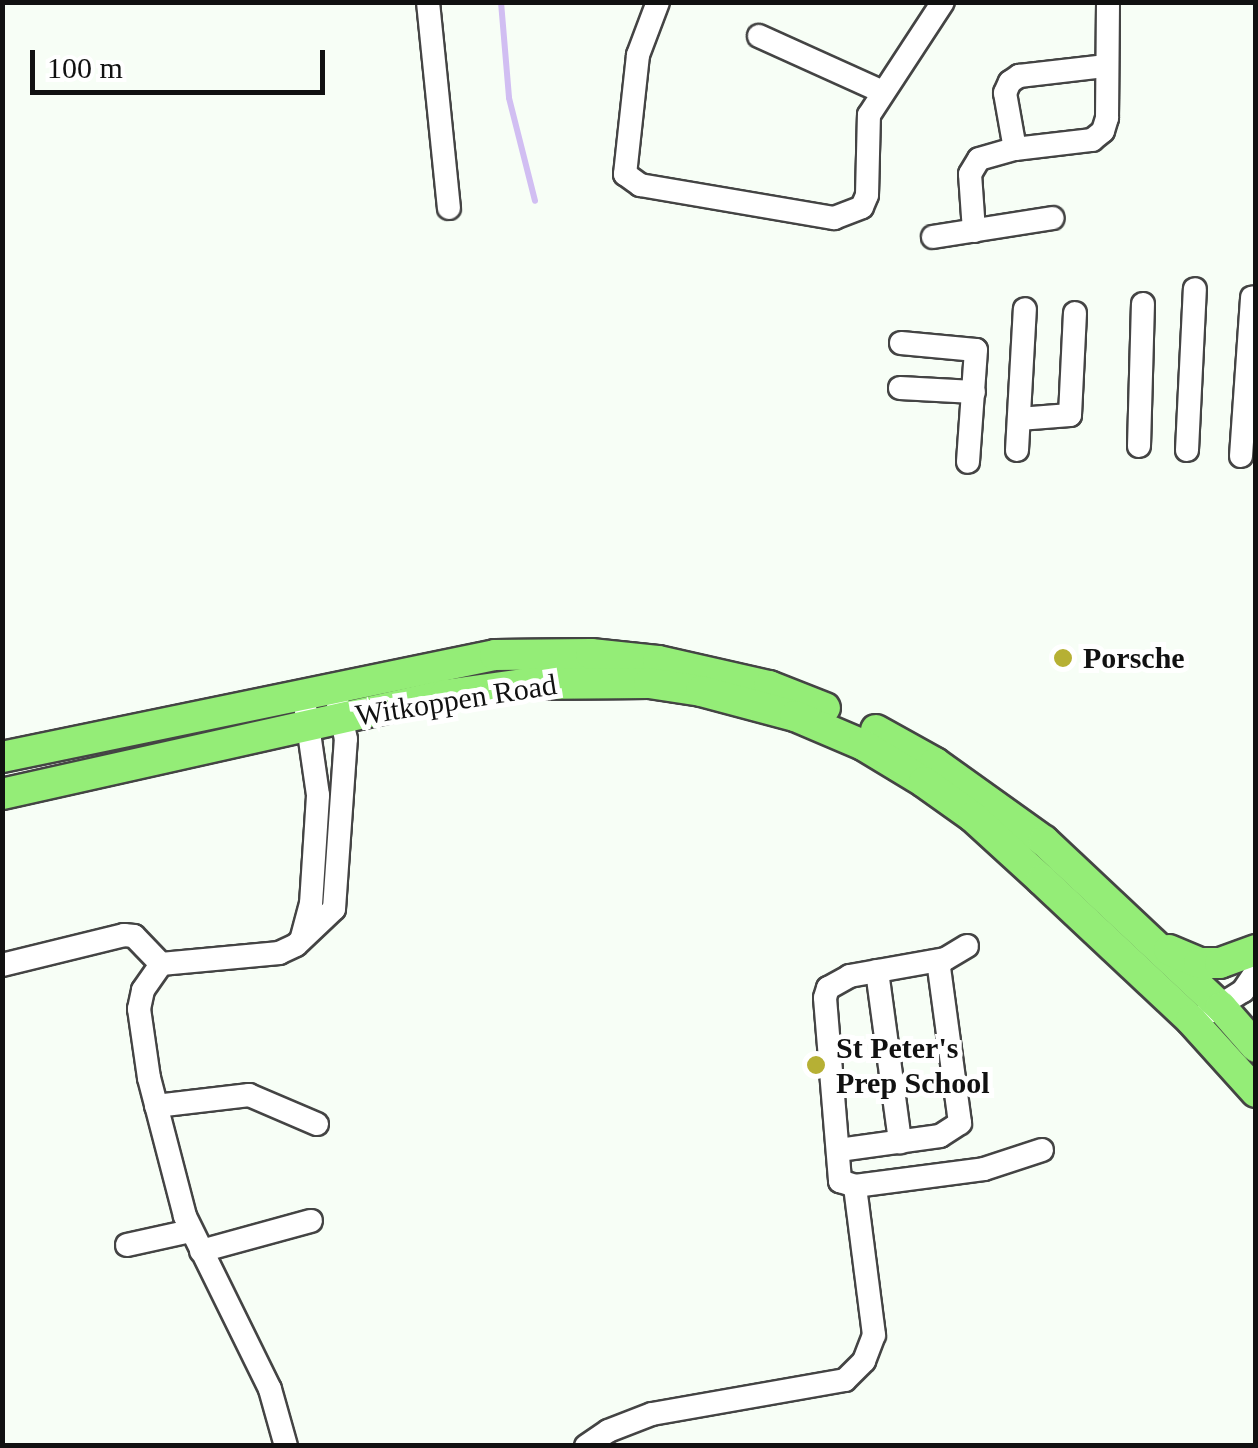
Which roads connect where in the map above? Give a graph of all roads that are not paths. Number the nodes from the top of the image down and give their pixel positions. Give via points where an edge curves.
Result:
1 (428, 2) edge
2 (658, 2) edge
3 (943, 2) edge
4 (1108, 2) edge
5 (759, 36) dead end
6 (1106, 66) junction
7 (881, 91) junction
8 (1015, 148) junction
9 (449, 208) dead end
10 (1053, 218) dead end
11 (974, 231) junction
12 (933, 237) dead end
13 (1195, 289) dead end
14 (1252, 298) dead end
15 (1143, 304) dead end
16 (1024, 309) dead end
17 (1075, 313) dead end
18 (902, 343) dead end
19 (900, 388) dead end
20 (974, 392) junction
21 (1018, 419) junction
22 (1139, 446) dead end
23 (1017, 450) dead end
24 (1187, 450) dead end
25 (1242, 456) dead end
26 (968, 462) dead end
27 (538, 668) junction
28 (590, 668) junction
29 (334, 686) junction
30 (302, 693) junction
31 (341, 718) junction
32 (309, 725) junction
33 (2, 757) edge
34 (2, 794) edge
35 (314, 855) junction
36 (339, 860) junction
37 (1137, 929) junction
38 (300, 940) junction
39 (967, 946) dead end
40 (1256, 950) edge
41 (938, 961) junction
42 (160, 964) junction
43 (2, 965) edge
44 (876, 971) junction
45 (1256, 972) edge
46 (1222, 1007) junction
47 (1191, 1020) junction
48 (1256, 1047) edge
49 (1256, 1092) edge
50 (156, 1106) junction
51 (317, 1124) dead end
52 (900, 1142) junction
53 (840, 1150) junction
54 (1042, 1150) dead end
55 (855, 1186) junction
56 (310, 1221) dead end
57 (195, 1241) junction
58 (127, 1245) dead end
59 (286, 1446) edge
60 (586, 1446) edge

1 - 9 street
2 - 7 street via 638,56 624,162 625,174 640,185 844,216 862,207 867,196 867,124
3 - 7 street
4 - 6 street
5 - 7 street
6 - 8 street via 1108,118 1098,137
6 - 8 street via 1010,82 1005,93
8 - 11 street via 982,157 972,167
10 - 11 street
11 - 12 street
13 - 24 street
14 - 25 street
15 - 22 street
16 - 21 street
17 - 21 street via 1070,415
18 - 20 street via 972,347
19 - 20 street
20 - 26 street
21 - 23 street
27 - 28 main road, Witkoppen Road
27 - 29 main road, Witkoppen Road via 495,655
27 - 31 main road, Witkoppen Road
28 - 37 main road, Witkoppen Road via 658,661 770,686 860,722 935,763 1044,841
28 - 47 main road, Witkoppen Road via 794,716 862,745 973,817
29 - 30 main road, Witkoppen Road
29 - 31 street
30 - 32 street
30 - 33 main road, Witkoppen Road
31 - 32 main road, Witkoppen Road
31 - 36 street via 346,739
32 - 34 main road, Witkoppen Road
32 - 35 street via 318,794
35 - 36 street
35 - 38 street via 311,904
36 - 38 street via 334,909
37 - 40 main road via 1181,959 1199,963
37 - 46 main road, Witkoppen Road
38 - 42 street via 278,953
39 - 41 street
41 - 44 street
41 - 52 street via 962,1116 950,1132
42 - 43 street via 124,934
42 - 50 street via 139,1009
44 - 52 street
44 - 53 street via 837,980 825,998
45 - 46 street
46 - 47 street
46 - 48 main road, Witkoppen Road
47 - 49 main road, Witkoppen Road
50 - 51 street via 250,1095
50 - 57 street
52 - 53 street
53 - 55 street via 840,1181
54 - 55 street via 984,1169
55 - 60 street via 874,1335 864,1361 845,1380 652,1414
56 - 57 street
57 - 58 street
57 - 59 street via 270,1389

